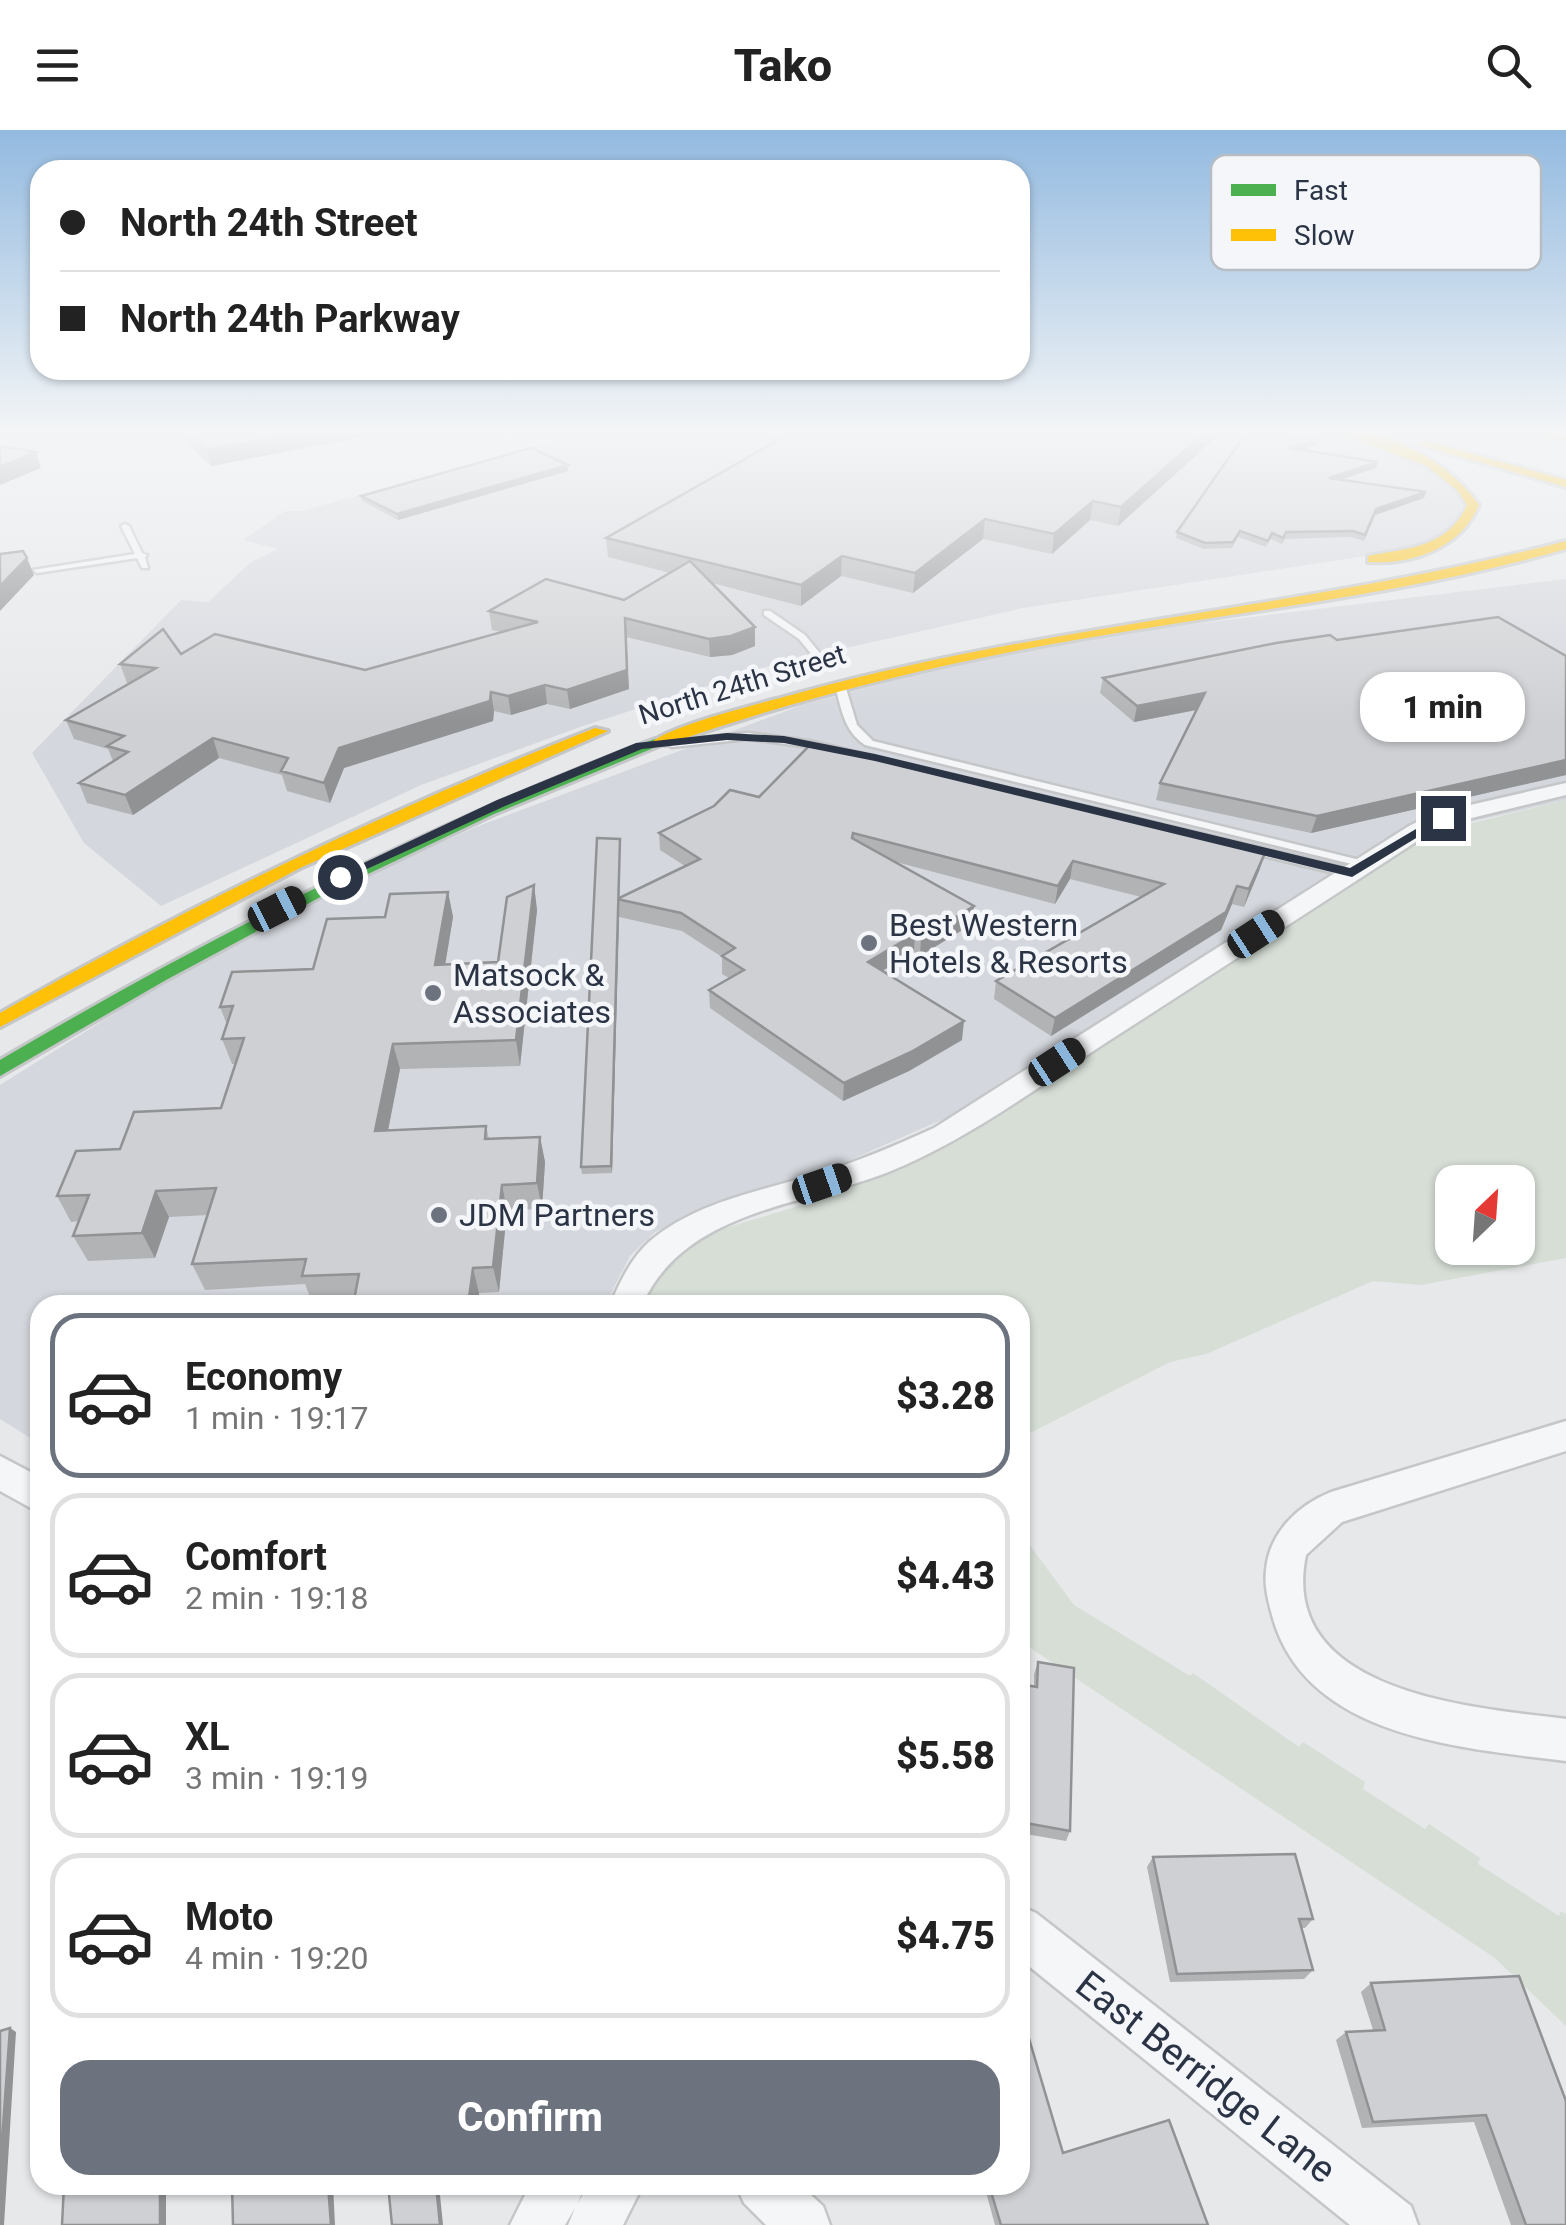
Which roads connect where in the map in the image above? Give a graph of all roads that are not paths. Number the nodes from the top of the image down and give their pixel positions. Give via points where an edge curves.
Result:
1 (126, 528) edge
2 (1463, 528) edge
3 (1546, 528) edge
4 (1566, 545) edge
5 (1354, 562) dead end
6 (37, 570) dead end
7 (1302, 577) dead end
8 (1540, 577) dead end
9 (1242, 610) junction
10 (767, 614) dead end
11 (962, 633) dead end
12 (877, 652) dead end
13 (833, 662) junction
14 (898, 671) junction
15 (793, 672) dead end
16 (840, 685) junction
17 (623, 722) dead end
18 (674, 733) junction
19 (643, 744) junction
20 (1566, 790) edge
21 (1358, 869) junction
22 (0, 1021) edge
23 (0, 1069) edge
24 (630, 1295) edge
25 (1566, 1436) edge
26 (0, 1472) edge
27 (30, 1491) edge
28 (1566, 1740) edge
29 (1030, 1937) edge
30 (552, 2195) edge
31 (610, 2195) edge
32 (772, 2195) edge
33 (536, 2225) edge
34 (594, 2225) edge
35 (804, 2225) edge
36 (1392, 2225) edge

1 - 6 lane via 144,561
2 - 5 main road via 1410,553
3 - 7 main road via 1476,551
4 - 9 main road, North 24th Street via 1482,568
8 - 9 main road
9 - 14 main road, North 24th Street
10 - 13 lane
11 - 12 main road, North 24th Street
13 - 14 main road, North 24th Street
13 - 15 main road, North 24th Street
13 - 18 main road via 783,690
14 - 16 main road, North 24th Street
16 - 18 main road, North 24th Street
16 - 21 lane via 850,726 869,743
17 - 22 main road, North 24th Street via 450,790 267,874
18 - 19 main road, North 24th Street
19 - 21 lane via 784,739
19 - 23 main road, North 24th Street via 340,877
20 - 21 street via 1443,818
21 - 24 street via 944,1134 884,1163 737,1207 670,1239 640,1272
25 - 28 street via 1331,1509 1286,1548 1283,1574 1288,1611 1306,1650 1339,1681 1396,1712
26 - 27 street
29 - 36 street, East Berridge Lane
30 - 33 street
31 - 34 street
32 - 35 street

